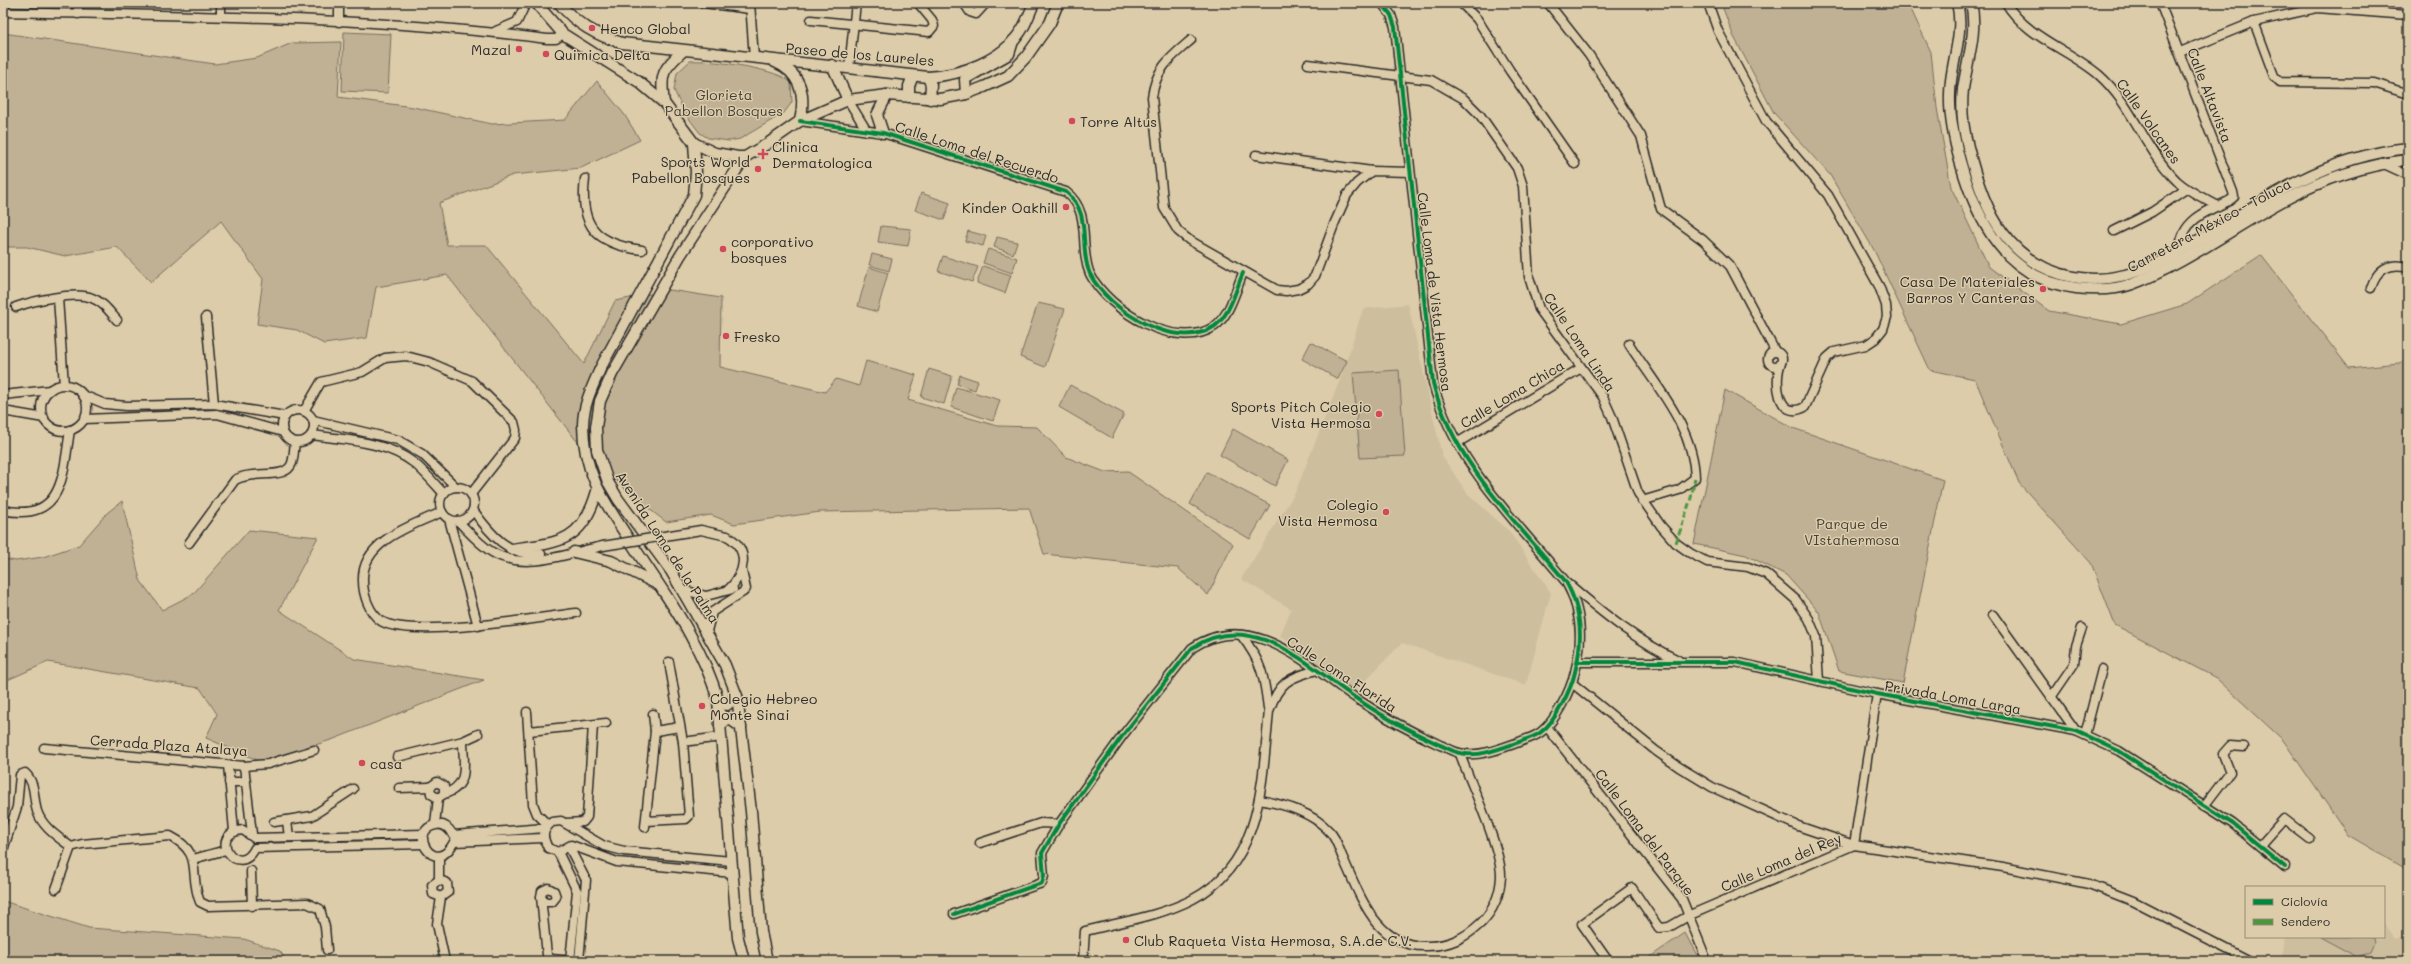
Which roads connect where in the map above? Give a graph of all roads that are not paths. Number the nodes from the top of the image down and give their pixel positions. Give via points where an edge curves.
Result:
1 (78, 3) edge
2 (221, 3) edge
3 (339, 3) edge
4 (526, 3) edge
5 (536, 3) edge
6 (704, 3) edge
7 (856, 3) edge
8 (918, 3) edge
9 (964, 3) edge
10 (986, 3) edge
11 (1034, 3) edge
12 (1058, 3) edge
13 (1382, 3) edge
14 (1461, 3) edge
15 (1548, 3) edge
16 (1708, 3) edge
17 (1956, 3) edge
18 (1971, 3) edge
19 (2006, 3) edge
20 (2160, 3) edge
21 (750, 6) edge
22 (562, 7) edge
23 (3, 12) edge
24 (78, 14) junction
25 (2408, 15) edge
26 (221, 16) junction
27 (811, 20) dead end
28 (339, 22) junction
29 (2254, 22) junction
30 (853, 25) junction
31 (494, 32) junction
32 (563, 34) junction
33 (1191, 40) dead end
34 (1013, 41) junction
35 (684, 51) junction
36 (2180, 52) junction
37 (754, 58) junction
38 (771, 60) junction
39 (1308, 64) dead end
40 (832, 65) junction
41 (849, 68) junction
42 (1400, 75) junction
43 (913, 76) junction
44 (928, 77) junction
45 (966, 94) junction
46 (2408, 94) edge
47 (887, 95) junction
48 (909, 96) junction
49 (930, 99) junction
50 (848, 100) junction
51 (664, 103) junction
52 (800, 121) junction
53 (867, 131) junction
54 (883, 133) junction
55 (694, 143) junction
56 (2408, 148) edge
57 (1256, 155) dead end
58 (745, 157) junction
59 (2408, 160) edge
60 (2381, 163) junction
61 (1576, 164) dead end
62 (1372, 171) junction
63 (1410, 172) junction
64 (2408, 175) edge
65 (585, 179) dead end
66 (2186, 189) junction
67 (2218, 206) junction
68 (2114, 231) dead end
69 (2180, 249) junction
70 (642, 250) dead end
71 (2408, 267) edge
72 (1243, 273) junction
73 (2371, 288) dead end
74 (58, 298) junction
75 (16, 307) dead end
76 (206, 317) dead end
77 (117, 320) dead end
78 (1629, 344) dead end
79 (1775, 351) junction
80 (1781, 363) junction
81 (1581, 368) junction
82 (64, 385) junction
83 (50, 390) junction
84 (3, 395) edge
85 (83, 395) junction
86 (214, 404) junction
87 (3, 411) edge
88 (304, 411) junction
89 (285, 416) junction
90 (44, 418) junction
91 (84, 418) junction
92 (313, 420) junction
93 (70, 430) junction
94 (283, 432) junction
95 (312, 434) junction
96 (295, 442) junction
97 (1457, 443) junction
98 (456, 487) junction
99 (597, 491) junction
100 (444, 494) junction
101 (471, 494) junction
102 (1642, 501) junction
103 (3, 510) edge
104 (473, 510) junction
105 (442, 512) junction
106 (449, 519) junction
107 (458, 521) junction
108 (189, 543) dead end
109 (511, 549) junction
110 (574, 552) junction
111 (742, 572) junction
112 (1566, 582) junction
113 (658, 584) junction
114 (746, 589) junction
115 (683, 590) junction
116 (728, 590) junction
117 (576, 613) dead end
118 (1993, 615) dead end
119 (478, 626) junction
120 (2082, 628) dead end
121 (707, 631) junction
122 (1241, 635) junction
123 (1680, 661) junction
124 (668, 662) dead end
125 (1578, 662) junction
126 (2102, 669) dead end
127 (1317, 670) junction
128 (1819, 681) junction
129 (1572, 683) junction
130 (1877, 694) junction
131 (737, 696) junction
132 (2052, 696) junction
133 (718, 700) junction
134 (1269, 711) junction
135 (527, 712) dead end
136 (653, 714) dead end
137 (606, 723) dead end
138 (593, 725) junction
139 (720, 726) junction
140 (1547, 726) junction
141 (680, 727) junction
142 (741, 727) junction
143 (529, 731) junction
144 (654, 731) junction
145 (2076, 731) junction
146 (478, 734) dead end
147 (2085, 735) junction
148 (721, 737) junction
149 (463, 741) junction
150 (683, 742) junction
151 (44, 748) dead end
152 (2244, 748) dead end
153 (314, 750) dead end
154 (1460, 754) junction
155 (397, 758) dead end
156 (228, 765) junction
157 (244, 766) junction
158 (229, 782) junction
159 (245, 782) junction
160 (430, 787) junction
161 (399, 788) dead end
162 (353, 789) dead end
163 (441, 796) junction
164 (1260, 800) junction
165 (2204, 806) junction
166 (287, 821) junction
167 (274, 822) dead end
168 (566, 823) junction
169 (435, 824) junction
170 (1059, 824) junction
171 (547, 827) junction
172 (234, 831) junction
173 (252, 834) junction
174 (424, 834) junction
175 (289, 837) junction
176 (543, 838) junction
177 (2310, 840) dead end
178 (980, 842) dead end
179 (423, 844) junction
180 (1854, 845) junction
181 (2260, 846) junction
182 (71, 847) junction
183 (569, 847) junction
184 (3, 850) edge
185 (226, 850) junction
186 (558, 852) junction
187 (645, 853) junction
188 (439, 856) junction
189 (193, 859) junction
190 (698, 859) junction
191 (731, 861) junction
192 (643, 865) junction
193 (2285, 867) dead end
194 (681, 868) junction
195 (251, 871) dead end
196 (733, 873) junction
197 (584, 877) junction
198 (573, 882) junction
199 (56, 889) dead end
200 (581, 891) junction
201 (541, 897) dead end
202 (252, 906) junction
203 (954, 914) dead end
204 (574, 915) junction
205 (583, 915) junction
206 (1690, 915) junction
207 (327, 950) dead end
208 (1606, 958) dead end
209 (445, 961) edge
210 (574, 961) edge
211 (744, 961) edge
212 (767, 961) edge
213 (1083, 961) edge
214 (1707, 961) edge
215 (2250, 961) edge

1 - 24 street
2 - 26 street
3 - 28 street
4 - 31 street via 517,22
5 - 32 main road
6 - 21 street
7 - 30 street
8 - 30 street via 932,20 934,26 929,32
9 - 10 street via 970,12 976,14
11 - 34 main road, Paseo de los Laureles via 1022,31
12 - 45 main road via 1038,41 1008,76
13 - 42 street, Calle Loma de Vista Hermosa via 1391,15 1395,27
14 - 61 street via 1477,19 1510,71
15 - 79 street via 1589,54 1641,136 1661,209 1703,240 1730,266
16 - 80 street via 1718,31 1766,121 1828,195 1886,305 1887,317 1883,329 1875,339 1866,345 1842,349 1830,355 1805,407 1799,410 1785,407 1781,401 1778,371
17 - 60 main road, Carretera México - Toluca via 1959,27 1950,93 1951,125 1960,162 1978,214 1993,240 2019,267 2043,279 2065,286 2088,289 2130,284 2158,272 2317,184
18 - 69 main road, Carretera México - Toluca via 1971,45 1963,88 1962,118 1973,164 1987,205 2011,243 2046,269 2088,280 2115,278 2141,270
19 - 66 street, Calle Volcanes via 2021,23 2082,61 2101,76 2120,98 2167,171
20 - 36 street, Calle Altavista
21 - 37 street
22 - 32 main road via 566,25
22 - 35 main road via 578,23 606,38 622,43
23 - 24 street
24 - 26 street
25 - 29 street via 2317,8
26 - 28 street
27 - 30 street
28 - 31 street
29 - 36 street
29 - 46 street via 2274,76 2280,82 2374,83
30 - 41 street
31 - 32 street via 547,39
32 - 51 main road via 639,82
33 - 72 street via 1170,58 1154,81 1152,113 1164,208 1178,231
34 - 44 main road, Paseo de los Laureles via 989,59 961,72
34 - 45 main road via 1009,54 965,79
35 - 37 main road
35 - 51 main road via 664,70 661,84
36 - 67 street, Calle Altavista via 2234,197
37 - 38 main road
38 - 40 main road, Paseo de los Laureles
38 - 52 main road via 789,71 802,89 803,106
39 - 42 street, Calle Loma Linda
40 - 41 main road, Paseo de los Laureles
40 - 50 main road
41 - 43 main road, Paseo de los Laureles
42 - 63 street, Calle Loma de Vista Hermosa
42 - 81 street, Calle Loma Linda via 1431,80 1464,99 1480,115 1517,168 1523,186 1532,294 1539,309
43 - 44 main road, Paseo de los Laureles
43 - 48 main road
44 - 49 main road via 931,85
45 - 49 main road
47 - 48 main road
47 - 50 main road
47 - 54 main road via 877,115
48 - 49 main road
50 - 52 main road
50 - 53 street
51 - 55 main road
52 - 53 street, Calle Loma del Recuerdo
52 - 58 main road
53 - 54 street, Calle Loma del Recuerdo
54 - 72 street, Calle Loma del Recuerdo via 1066,192 1076,200 1081,211 1089,272 1098,287 1139,321 1171,334 1187,335 1215,326 1224,317
55 - 58 main road via 715,152
55 - 99 main road, Avenida Loma de la Palma via 694,195 600,367 588,395 583,423 584,451
56 - 69 main road, Carretera México - Toluca via 2366,156 2319,172 2276,193
57 - 62 street
58 - 115 main road, Avenida Loma de la Palma via 673,268 612,374 600,401 596,427 601,466 618,499 672,571
59 - 60 main road, Carretera México - Toluca
60 - 64 street
62 - 63 street
62 - 72 street via 1357,183 1348,195 1315,276 1308,284 1298,289 1276,290
63 - 97 street, Calle Loma de Vista Hermosa via 1433,383 1445,422
65 - 70 street via 583,196 585,211 591,225 600,236 612,244
66 - 67 street, Calle Volcanes
66 - 68 street via 2152,212
67 - 69 street via 2185,228
71 - 73 street via 2388,267 2375,276
74 - 75 street via 32,301
74 - 77 street via 90,297 103,304
74 - 82 street
76 - 86 street
78 - 102 street via 1681,424 1694,460 1695,478 1679,490
79 - 80 street via 1782,356
79 - 80 street via 1770,353 1768,362 1772,366
81 - 97 street, Calle Loma Chica
81 - 102 street, Calle Loma Linda via 1603,397
82 - 83 street
82 - 85 street via 72,386
83 - 84 street
83 - 90 street via 42,403
85 - 86 street via 105,404 127,406
85 - 91 street via 87,407
86 - 89 street
87 - 90 street
88 - 89 street via 293,410
88 - 92 street
88 - 101 street via 321,382 362,372 395,355 430,362 457,372 472,381 514,422 516,430 515,438
89 - 94 street
90 - 93 street via 55,429
91 - 93 street
91 - 94 street via 217,414
92 - 95 street
92 - 98 street via 398,440 422,454
93 - 103 street via 61,485 52,501 44,507 24,513
94 - 96 street
95 - 96 street via 304,441
95 - 100 street via 378,446 397,453 413,462
96 - 108 street via 292,464 287,470 280,474 243,475 236,480
97 - 112 street, Calle Loma de Vista Hermosa via 1482,481
98 - 100 street
98 - 101 street via 462,487
99 - 109 main road via 592,511 585,522 568,537
99 - 113 main road, Avenida Loma de la Palma
100 - 105 street via 441,499
101 - 104 street
102 - 128 street, Calle Loma Linda via 1676,543 1690,553 1707,562 1748,566 1782,585 1796,600 1816,636
104 - 107 street
104 - 109 street via 489,532
105 - 106 street
105 - 119 street via 396,533 367,559 362,582 366,598 371,611 381,620 395,626
106 - 107 street
106 - 119 street
107 - 110 street via 481,545 507,559 524,561
109 - 110 street via 532,555
110 - 111 street, bridge via 701,530 727,536 738,544 743,562
110 - 113 main road via 611,561
111 - 114 street
111 - 116 street
112 - 123 street, Privada Loma Larga via 1632,636
112 - 125 street, Calle Loma de Vista Hermosa via 1578,610
113 - 133 main road, Avenida Loma de la Palma via 712,677
114 - 116 street
114 - 121 street via 740,596 712,612
115 - 116 street via 706,596
115 - 121 main road, Avenida Loma de la Palma
117 - 119 street
118 - 132 street
120 - 132 street via 2074,664
121 - 131 main road, Avenida Loma de la Palma via 725,665
122 - 127 street, Calle Loma Florida via 1269,641 1289,650
122 - 134 street via 1256,653 1264,675
122 - 170 street, Calle Loma Florida via 1220,634 1205,639 1192,648 1123,735
123 - 125 street, Privada Loma Larga
123 - 128 street, Privada Loma Larga via 1735,662
124 - 141 street
125 - 129 street, Calle Loma de Vista Hermosa
126 - 147 street
127 - 134 street via 1287,680 1279,687
127 - 154 street, Calle Loma Florida via 1363,703 1419,735
128 - 130 street, Privada Loma Larga
129 - 140 street, Calle Loma de Vista Hermosa
129 - 180 street via 1656,751 1712,787 1798,826
130 - 145 street, Privada Loma Larga
130 - 180 street, Calle Loma del Rey
131 - 133 main road via 727,704
131 - 142 main road, Avenida Loma de la Palma
132 - 145 street
133 - 139 main road, Avenida Loma de la Palma
134 - 164 street
135 - 143 street
136 - 144 street
137 - 138 street
138 - 143 street
138 - 168 street via 588,817 583,822
139 - 142 main road via 728,718
139 - 148 main road, Avenida Loma de la Palma
140 - 154 street, Calle Loma Florida via 1540,733 1505,747
140 - 206 street, Calle Loma del Parque via 1672,886
141 - 144 street
141 - 150 street
142 - 212 main road, Avenida Loma de la Palma via 761,932
143 - 171 street via 533,804
144 - 150 street via 646,824 686,819 689,816
145 - 147 street, Privada Loma Larga
146 - 149 street
147 - 165 street, Privada Loma Larga via 2119,751
148 - 150 street
148 - 191 main road, Avenida Loma de la Palma
149 - 155 street
149 - 163 street via 463,779 460,786
151 - 156 street, Cerrada Plaza Atalaya
152 - 165 street via 2230,746 2223,754 2230,772
153 - 157 street, Cerrada Plaza Atalaya via 268,764
154 - 164 street via 1497,854 1501,876 1492,909 1468,935 1452,943 1417,947 1398,941 1381,928 1368,912 1332,834 1322,823 1303,812
156 - 157 street, Cerrada Plaza Atalaya
156 - 158 street
157 - 159 street
158 - 159 street
158 - 172 street
159 - 173 street
160 - 161 street
160 - 163 street via 431,794
160 - 163 street via 437,782 444,786
162 - 166 street via 312,816
163 - 169 street
164 - 213 street via 1241,854 1228,873 1209,889 1172,908 1085,931
165 - 181 street, Privada Loma Larga via 2233,824
166 - 167 street
166 - 175 street
168 - 171 street via 552,822
168 - 187 street via 604,846
169 - 171 street via 449,828 453,835
169 - 174 street
170 - 178 street via 1041,823
170 - 203 street, Calle Loma Florida via 1042,853 1042,883
171 - 176 street
172 - 173 street via 243,830
172 - 185 street via 225,843
173 - 175 street via 254,838
174 - 175 street
174 - 179 street
176 - 186 street via 548,848
176 - 188 street via 454,842 449,852
177 - 181 street via 2284,819
179 - 185 street via 255,848 252,855 238,860 231,857
179 - 188 street via 429,853
180 - 206 street, Calle Loma del Rey
180 - 215 street via 2003,867 2089,884 2133,901
181 - 193 street, Privada Loma Larga
182 - 184 street via 45,825 37,812 31,778 25,773 20,775 17,807
182 - 189 street via 170,836 191,851
182 - 199 street
183 - 186 street
183 - 192 street via 571,845 616,862
183 - 197 street
185 - 189 street
186 - 198 street
187 - 190 street
187 - 192 street
188 - 209 street via 439,880 447,884 448,892 441,897 437,924
189 - 202 street via 196,893 200,902 208,906
190 - 191 street
190 - 194 street
191 - 196 main road, Avenida Loma de la Palma
192 - 194 street
194 - 196 street
195 - 202 street
196 - 211 main road, Avenida Loma de la Palma via 738,938
197 - 198 street
197 - 200 street
198 - 200 street
200 - 204 street
200 - 205 street
201 - 210 street via 544,948 547,955 551,959
202 - 207 street via 306,903 320,909
204 - 205 street
204 - 210 street
205 - 210 street
206 - 208 street, Calle Loma del Rey via 1669,927 1659,928 1632,888 1582,924
206 - 214 street, Calle Loma del Parque via 1697,942

